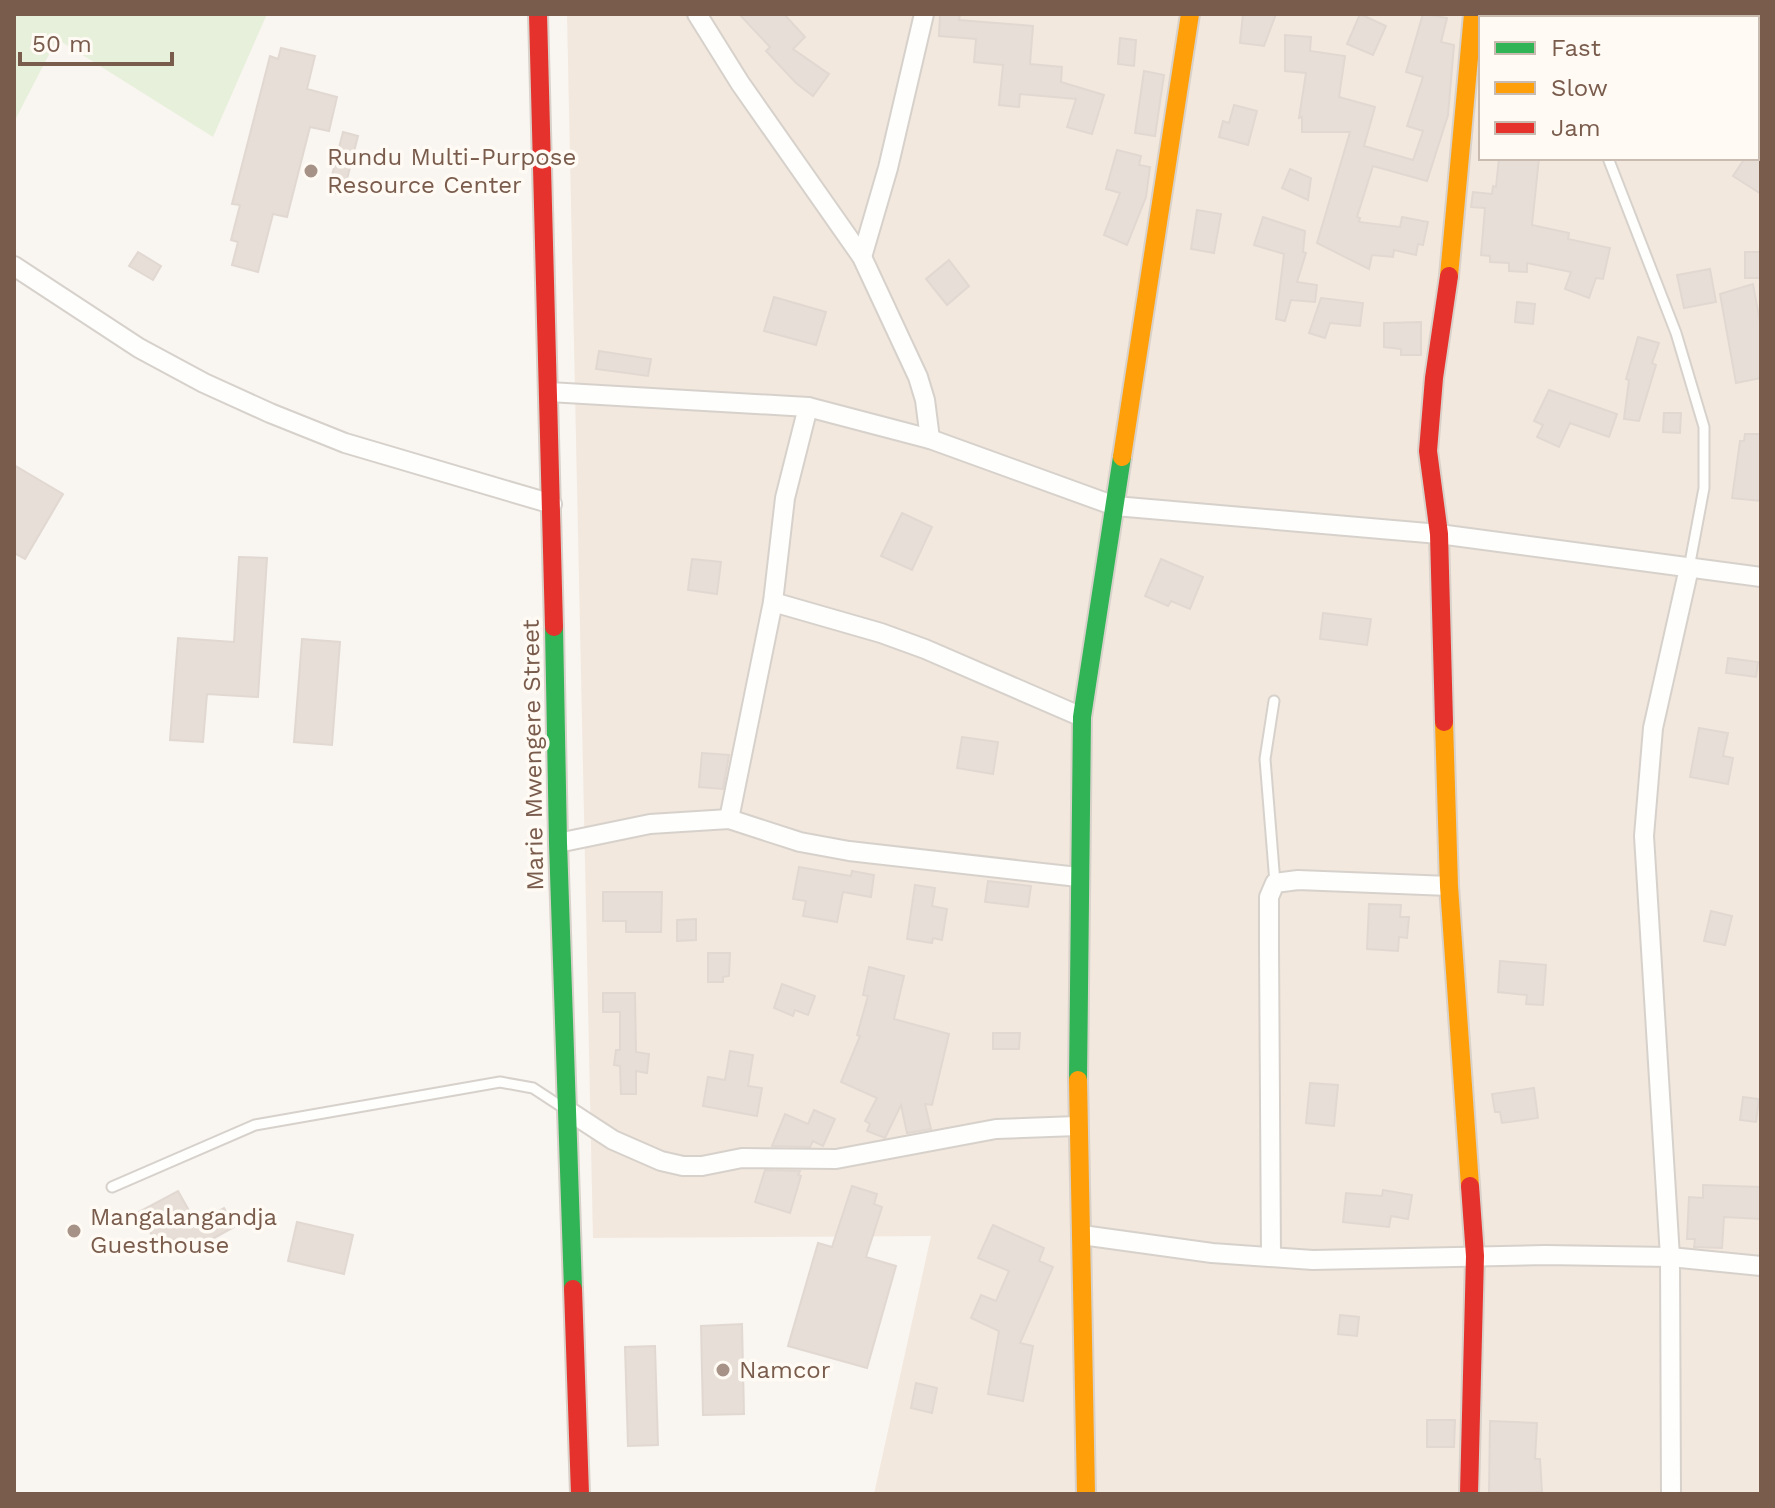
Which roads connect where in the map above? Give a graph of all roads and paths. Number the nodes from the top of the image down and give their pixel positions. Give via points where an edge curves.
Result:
1 (538, 14) edge
2 (697, 14) edge
3 (924, 14) edge
4 (1190, 14) edge
5 (1473, 14) edge
6 (1609, 160) edge
7 (862, 257) junction
8 (14, 266) edge
9 (549, 392) junction
10 (808, 407) junction
11 (930, 439) junction
12 (552, 504) junction
13 (1115, 506) junction
14 (1439, 534) junction
15 (1689, 568) junction
16 (1761, 577) edge
17 (773, 602) junction
18 (1274, 701) dead end
19 (1082, 717) junction
20 (729, 819) junction
21 (558, 843) junction
22 (1078, 877) junction
23 (1275, 883) junction
24 (1449, 886) junction
25 (567, 1110) junction
26 (1077, 1126) junction
27 (112, 1187) dead end
28 (1082, 1235) junction
29 (1271, 1256) junction
30 (1475, 1256) junction
31 (1670, 1257) junction
32 (1761, 1266) edge
33 (580, 1494) edge
34 (1086, 1494) edge
35 (1469, 1494) edge
36 (1671, 1494) edge

1 - 9 street, Marie Mwengere Street
2 - 7 street
3 - 7 street
4 - 13 street
5 - 14 street via 1428,451
6 - 15 lane via 1676,333 1704,427 1704,488
7 - 11 street via 918,377
8 - 12 street via 139,348 270,413 345,443
9 - 10 street
9 - 12 street, Marie Mwengere Street
10 - 11 street
10 - 17 street via 785,498
11 - 13 street
12 - 21 street, Marie Mwengere Street
13 - 14 street
13 - 19 street
14 - 15 street
14 - 24 street
15 - 16 street
15 - 31 street via 1653,728 1644,836
17 - 19 street via 925,649
17 - 20 street
18 - 23 lane via 1265,759
19 - 22 street
20 - 21 street via 650,824
20 - 22 street via 849,851
21 - 25 street, Marie Mwengere Street
22 - 26 street
23 - 24 street
23 - 29 street via 1269,897
24 - 30 street
25 - 26 street via 613,1140 683,1166 742,1158 836,1159 996,1129
25 - 27 lane via 533,1088 500,1082 255,1125
25 - 33 street, Marie Mwengere Street
26 - 28 street
28 - 29 street
28 - 34 street
29 - 30 street
30 - 31 street
30 - 35 street
31 - 32 street
31 - 36 street

